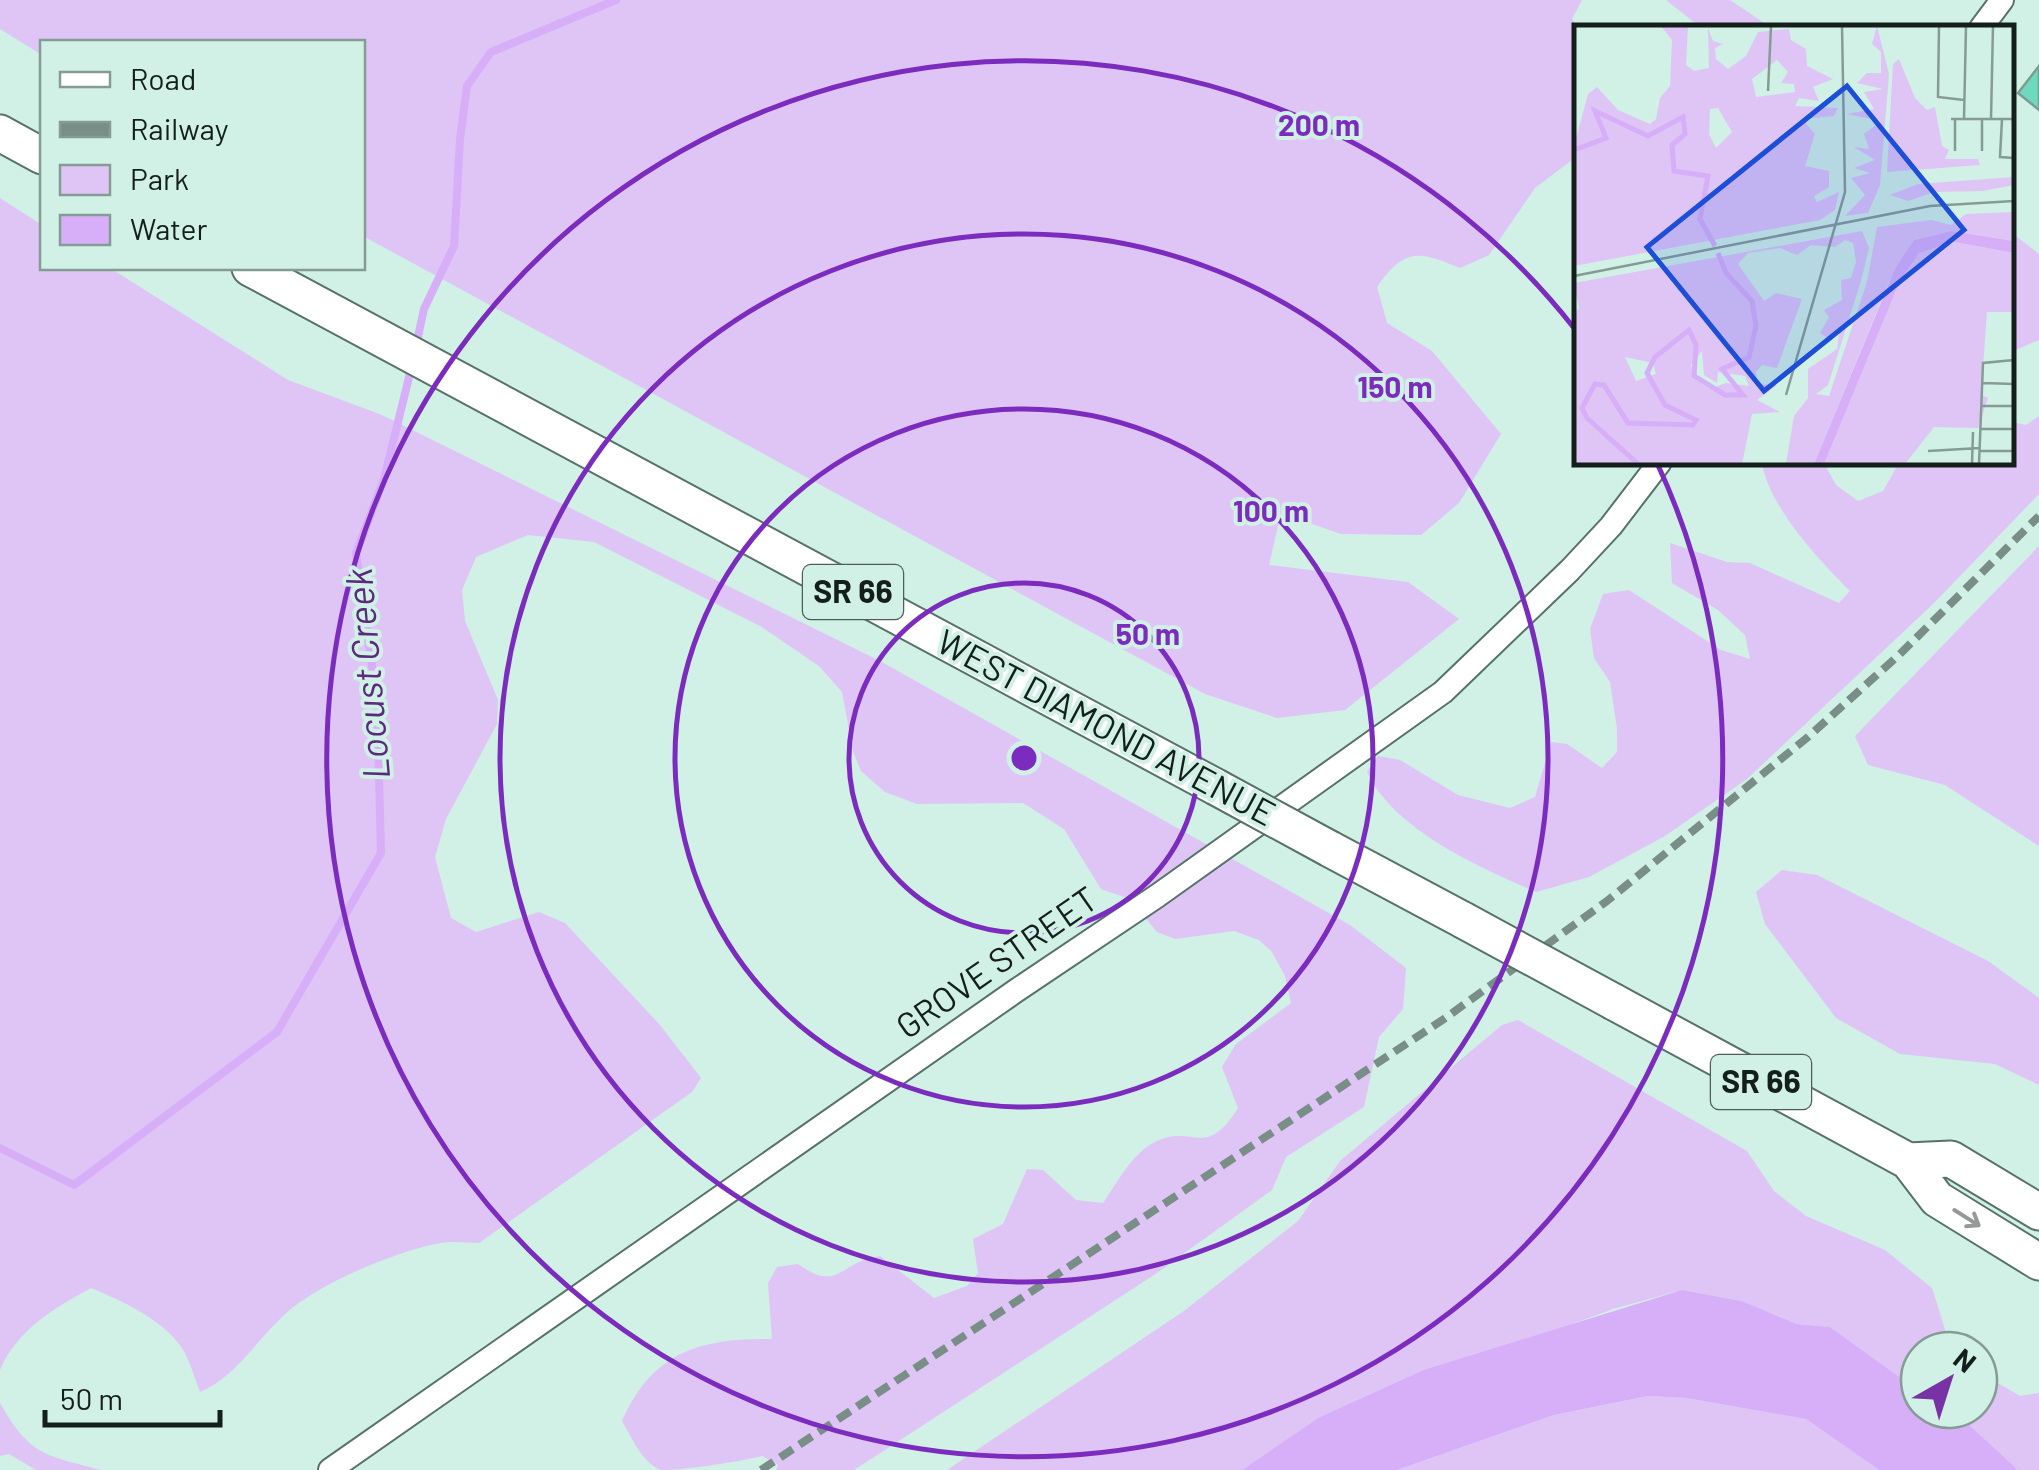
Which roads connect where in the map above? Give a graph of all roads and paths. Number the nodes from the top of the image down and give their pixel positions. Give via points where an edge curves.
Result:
1 (2002, 0) edge
2 (1984, 25) edge
3 (0, 133) edge
4 (40, 155) edge
5 (254, 270) edge
6 (1658, 465) edge
7 (1908, 1162) junction
8 (2039, 1212) edge
9 (2039, 1262) edge
10 (330, 1470) edge

1 - 2 street
3 - 4 main road
5 - 7 main road, WEST DIAMOND AVENUE / SR 66, bridge
6 - 10 street, GROVE STREET via 1570,570 1443,692
7 - 8 main road, WEST DIAMOND AVENUE / SR 66 via 1951,1159
7 -> 9 main road, WEST DIAMOND AVENUE / SR 66 via 1937,1200

